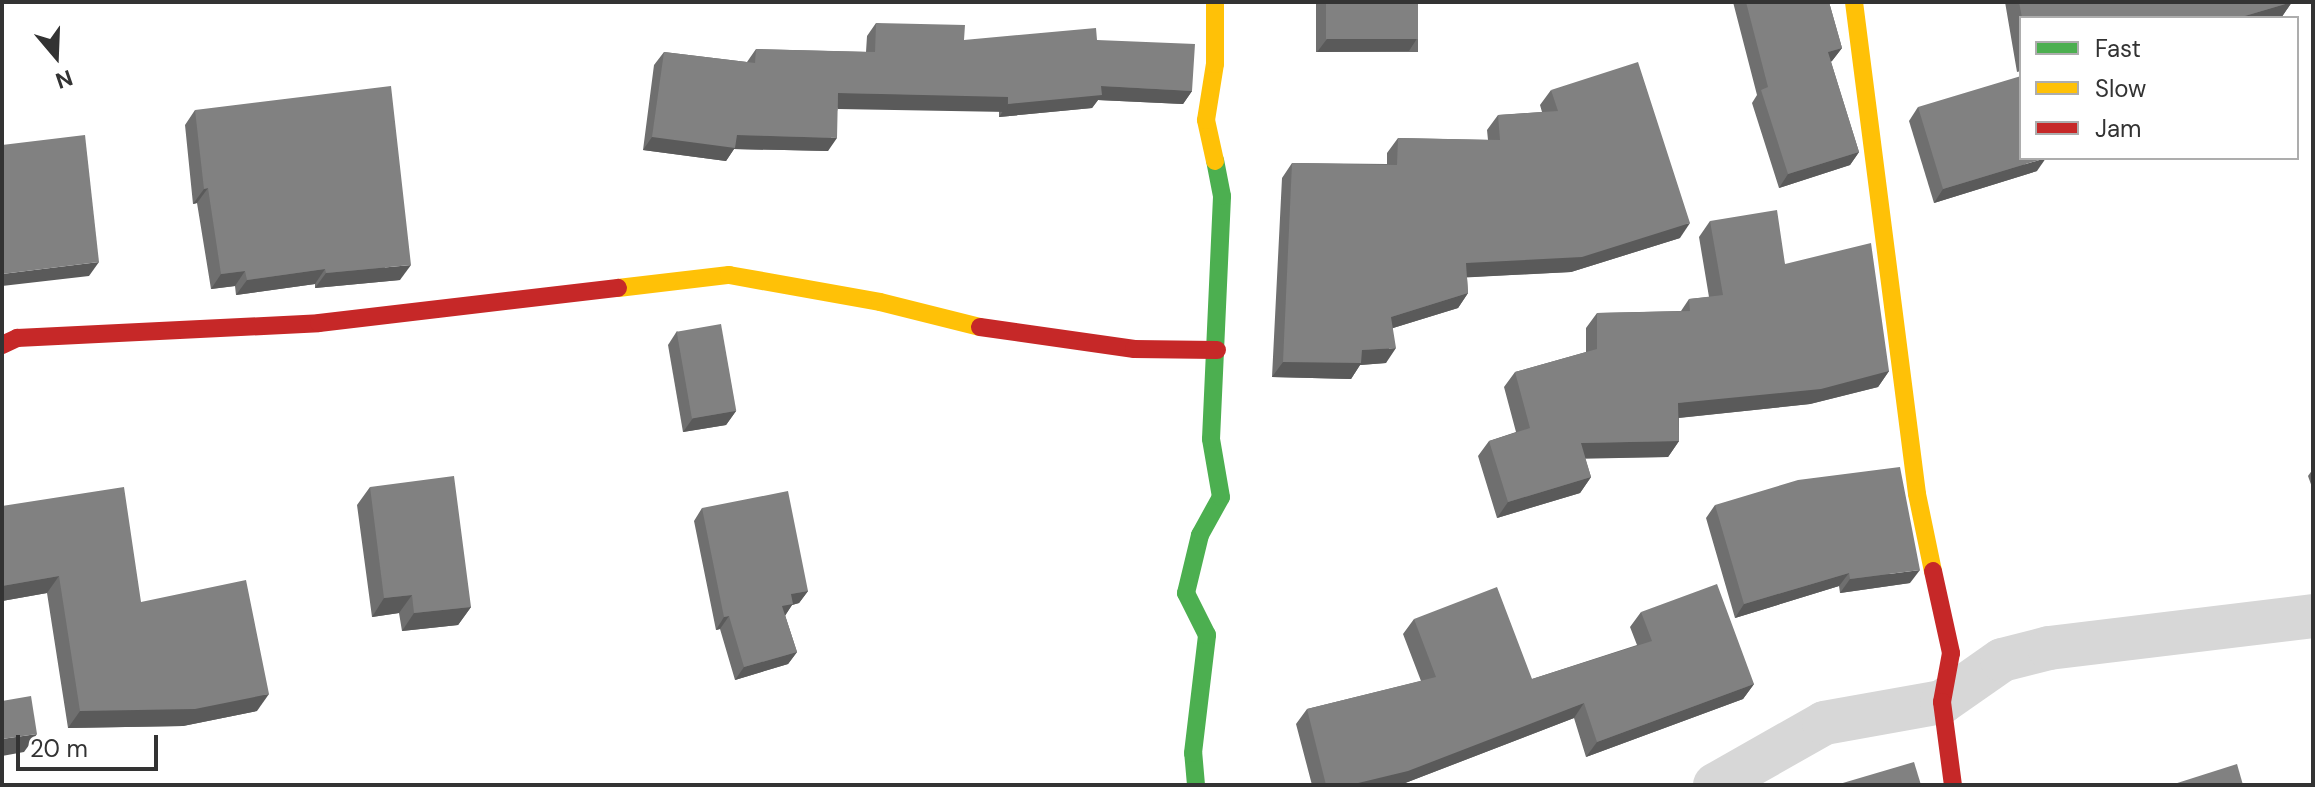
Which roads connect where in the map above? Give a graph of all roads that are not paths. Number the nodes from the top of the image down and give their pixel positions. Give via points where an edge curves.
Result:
1 (1215, 2) edge
2 (1854, 2) edge
3 (2, 345) edge
4 (1217, 350) junction
5 (2313, 616) edge
6 (1942, 702) junction
7 (1196, 785) edge
8 (1715, 785) edge
9 (1953, 785) edge

1 - 4 street via 1215,64 1206,120 1222,196
2 - 6 street via 1917,494 1951,653
3 - 4 street via 17,338 319,323 729,275 880,302 1002,333 1134,349
4 - 7 street via 1211,439 1221,497 1200,535 1186,593 1207,635 1193,753
5 - 6 street via 2049,648 2002,660
6 - 8 street via 1824,723
6 - 9 street

